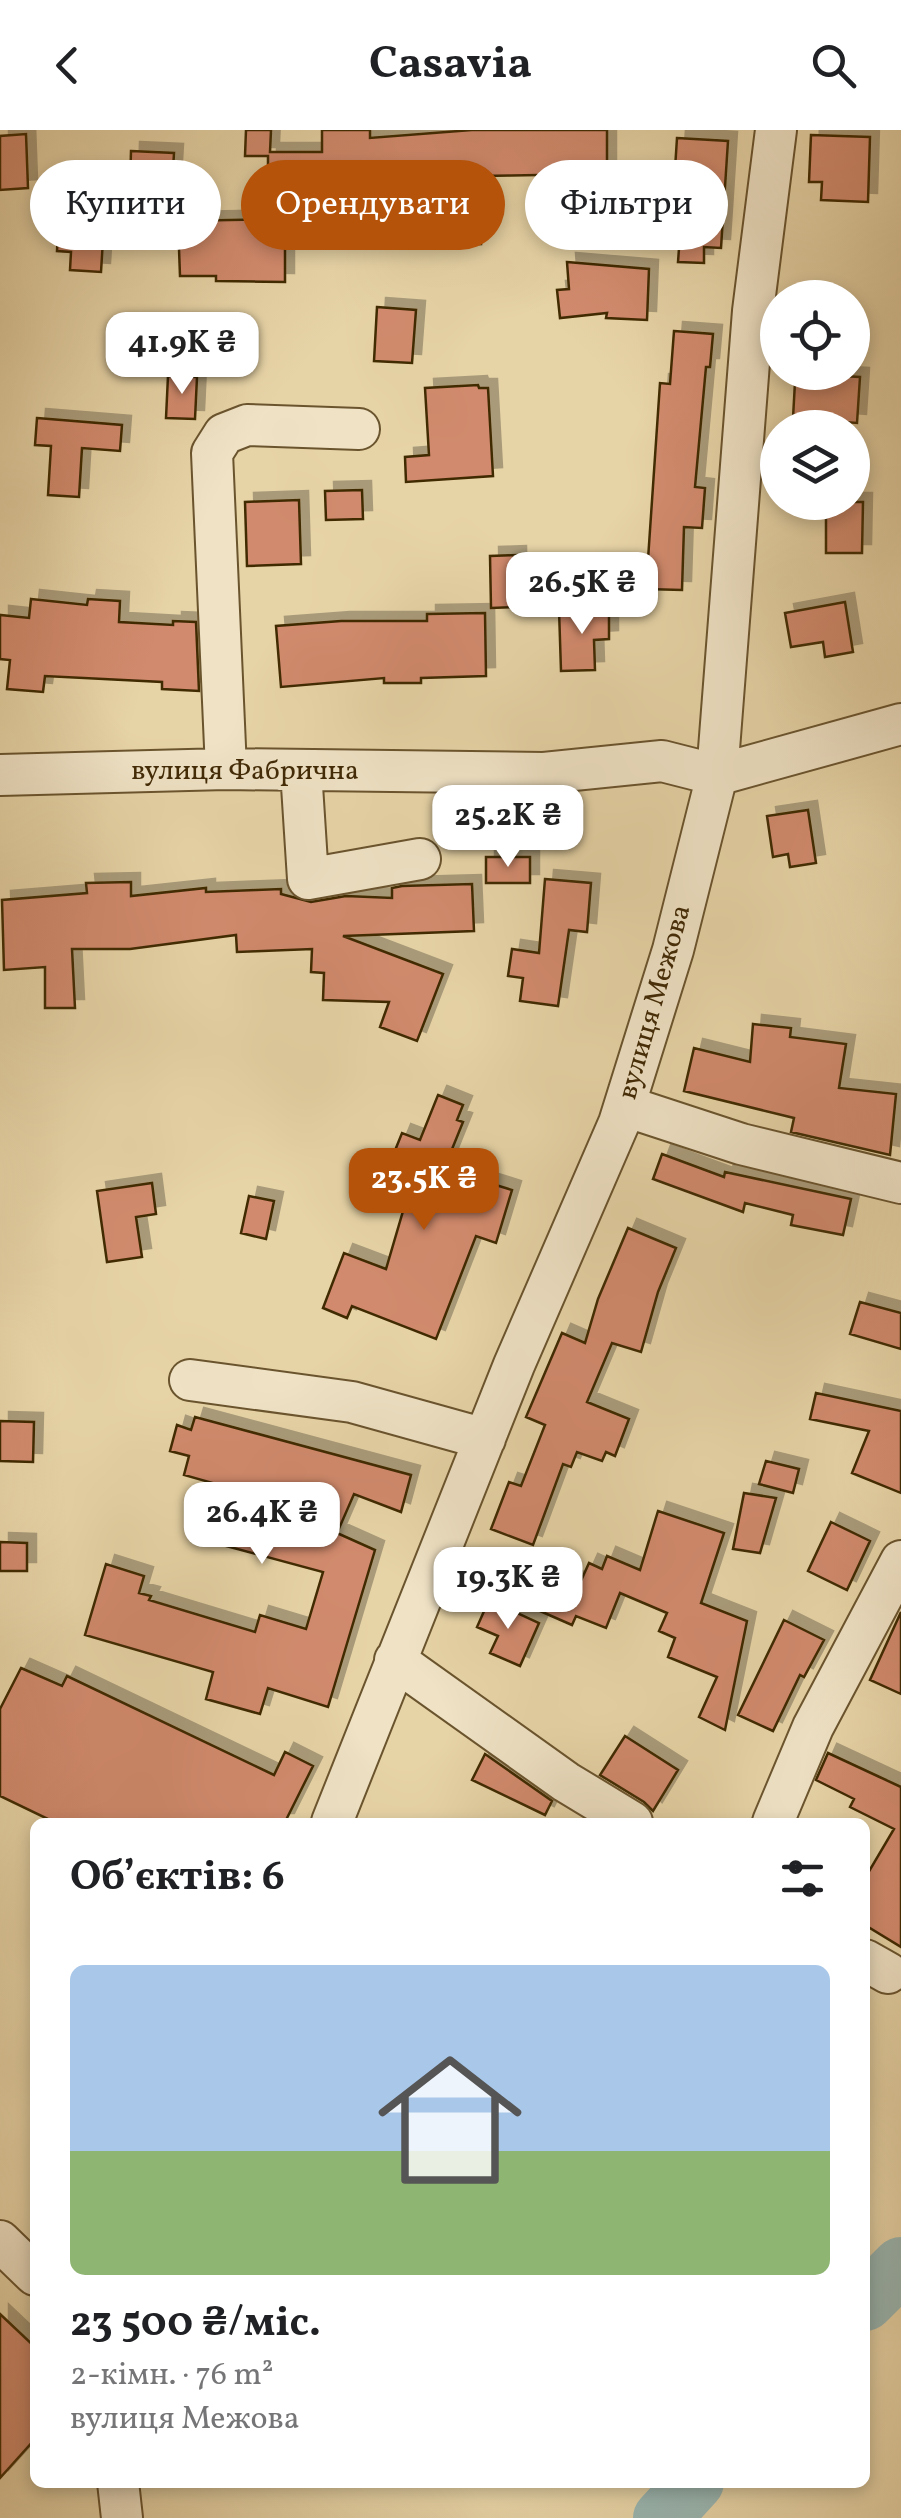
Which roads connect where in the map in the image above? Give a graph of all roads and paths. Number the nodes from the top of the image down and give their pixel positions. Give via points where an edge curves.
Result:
1 (776, 130) edge
2 (359, 429) dead end
3 (901, 724) edge
4 (226, 769) junction
5 (301, 770) junction
6 (0, 775) edge
7 (716, 776) junction
8 (420, 859) dead end
9 (625, 1106) junction
10 (901, 1183) edge
11 (190, 1380) dead end
12 (484, 1439) junction
13 (901, 1561) edge
14 (892, 1602) edge
15 (396, 1660) junction
16 (334, 1818) edge
17 (625, 1818) edge
18 (775, 1818) edge
19 (0, 2240) edge
20 (30, 2270) edge
21 (119, 2488) edge
22 (122, 2518) edge

1 - 7 street, вулиця Межова via 753,311
2 - 4 street via 247,426 224,434 212,453
3 - 7 street
4 - 5 street, вулиця Фабрична
4 - 6 street, вулиця Фабрична
5 - 7 street, вулиця Фабрична via 544,773 662,762
5 - 8 street via 308,879
7 - 9 street, вулиця Межова
9 - 10 street via 741,1144
9 - 12 street, вулиця Межова
11 - 12 street via 352,1402
12 - 15 street, вулиця Межова
13 - 14 street
14 - 18 street via 813,1727
15 - 16 street, вулиця Межова
15 - 17 street
19 - 20 street
21 - 22 street

